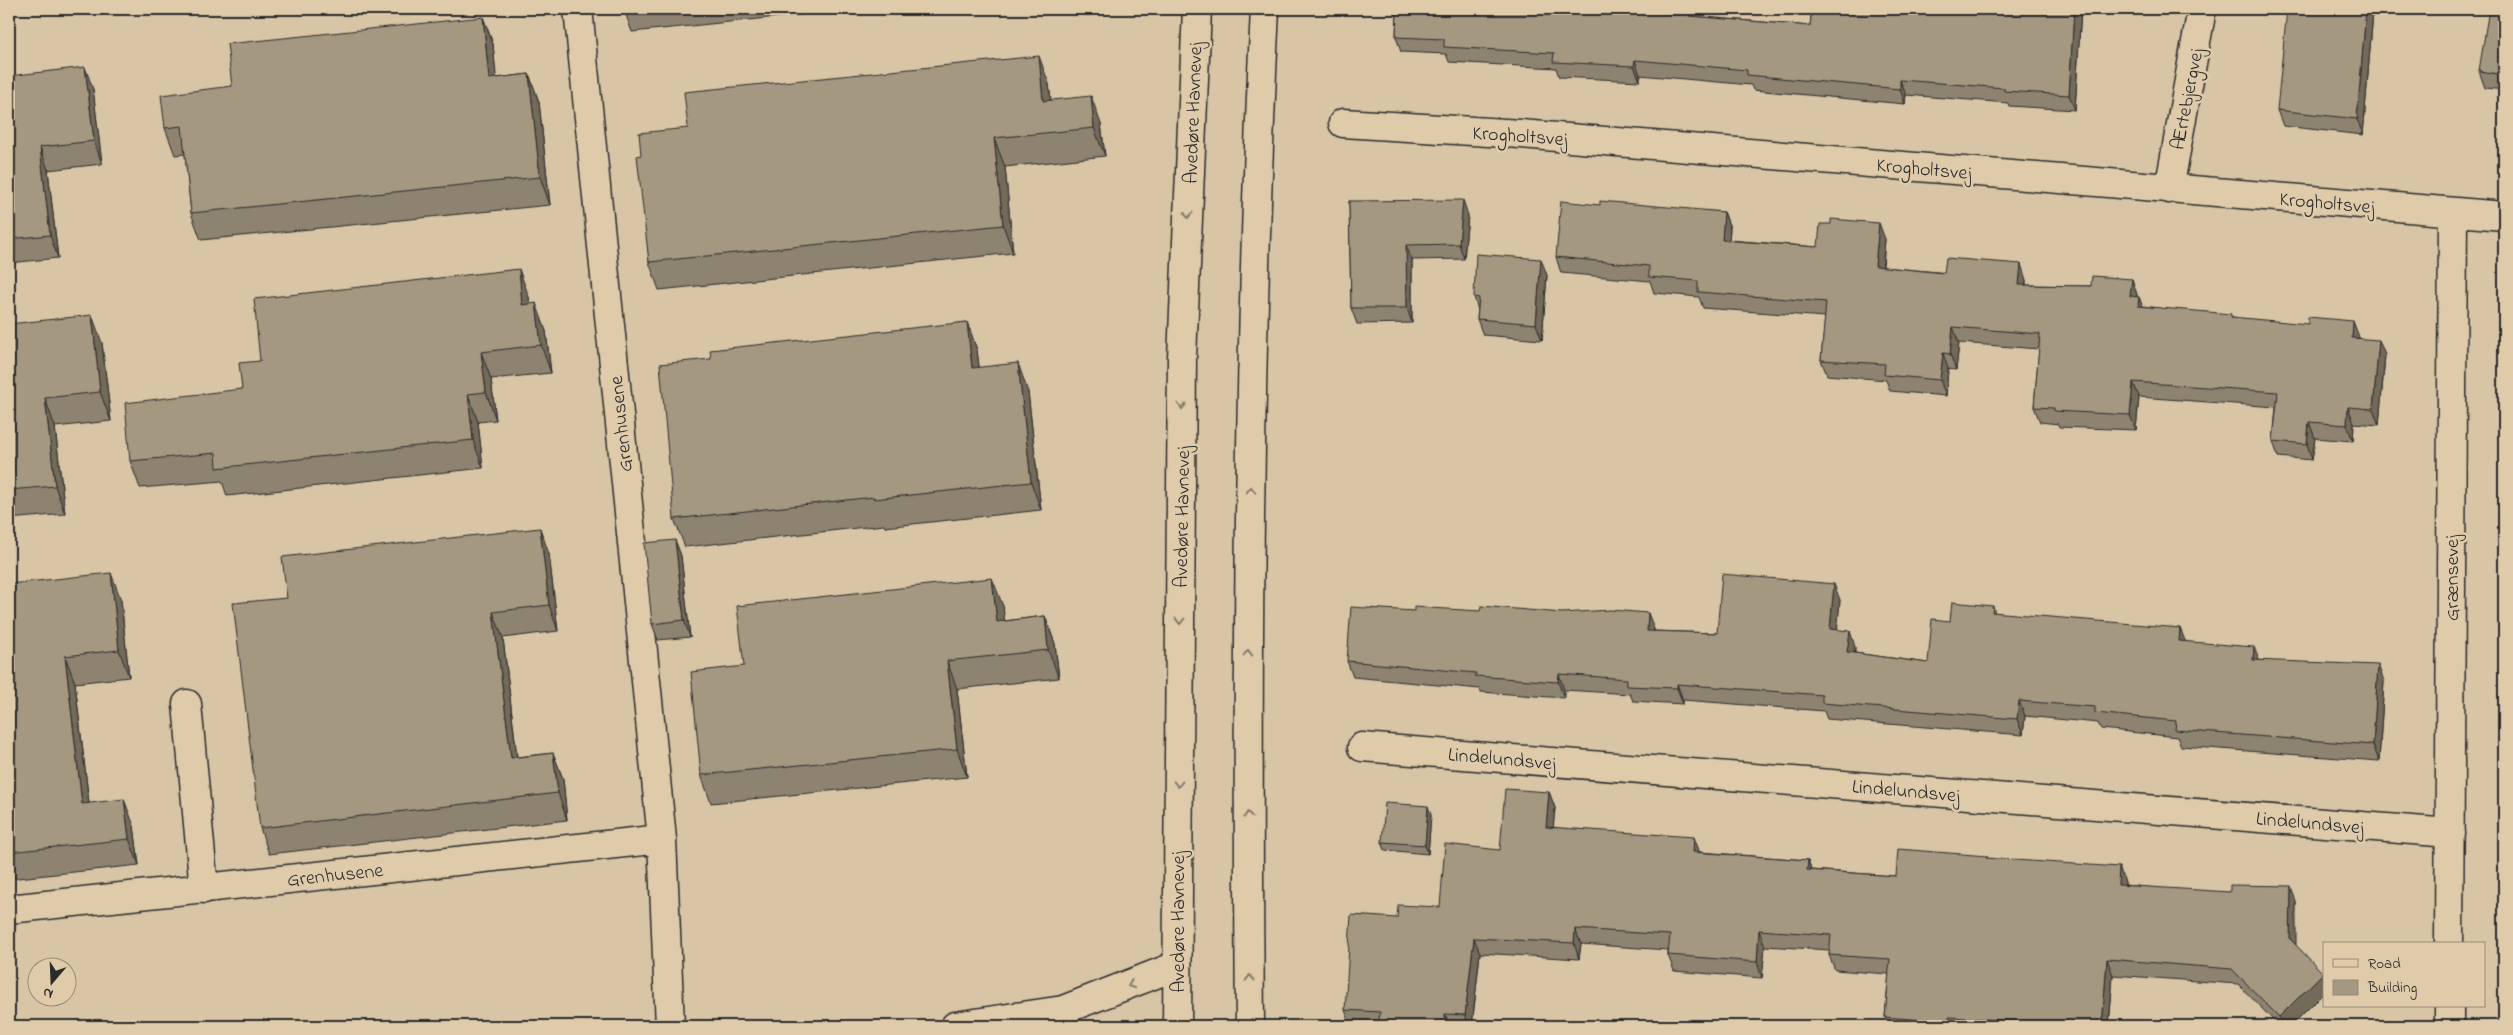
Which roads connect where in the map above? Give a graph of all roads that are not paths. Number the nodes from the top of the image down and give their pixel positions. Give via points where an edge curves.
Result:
1 (578, 9) edge
2 (1197, 9) edge
3 (1265, 9) edge
4 (2202, 9) edge
5 (1343, 122) dead end
6 (2169, 189) junction
7 (2453, 212) junction
8 (2504, 216) edge
9 (187, 704) dead end
10 (1362, 747) dead end
11 (2450, 834) junction
12 (662, 839) junction
13 (204, 889) junction
14 (9, 909) edge
15 (2450, 942) edge
16 (1176, 966) junction
17 (2449, 1008) edge
18 (670, 1026) edge
19 (955, 1026) edge
20 (1177, 1026) edge
21 (1250, 1026) edge
22 (2449, 1026) edge

1 - 12 street, Grenhusene
2 -> 16 street, Avedøre Havnevej via 1182,358
21 -> 3 street via 1247,710 1252,378
4 - 6 street, Ærtebjergvej
5 - 6 street, Krogholtsvej
6 - 7 street, Krogholtsvej
7 - 8 street, Krogholtsvej
7 - 11 street, Grænsevej
9 - 13 street
10 - 11 street, Lindelundsvej
11 - 15 street, Grænsevej
12 - 13 street, Grenhusene
12 - 18 street, Grenhusene
13 - 14 street, Grenhusene
16 -> 19 street via 1063,1010
16 - 20 street, Avedøre Havnevej
17 - 22 street

